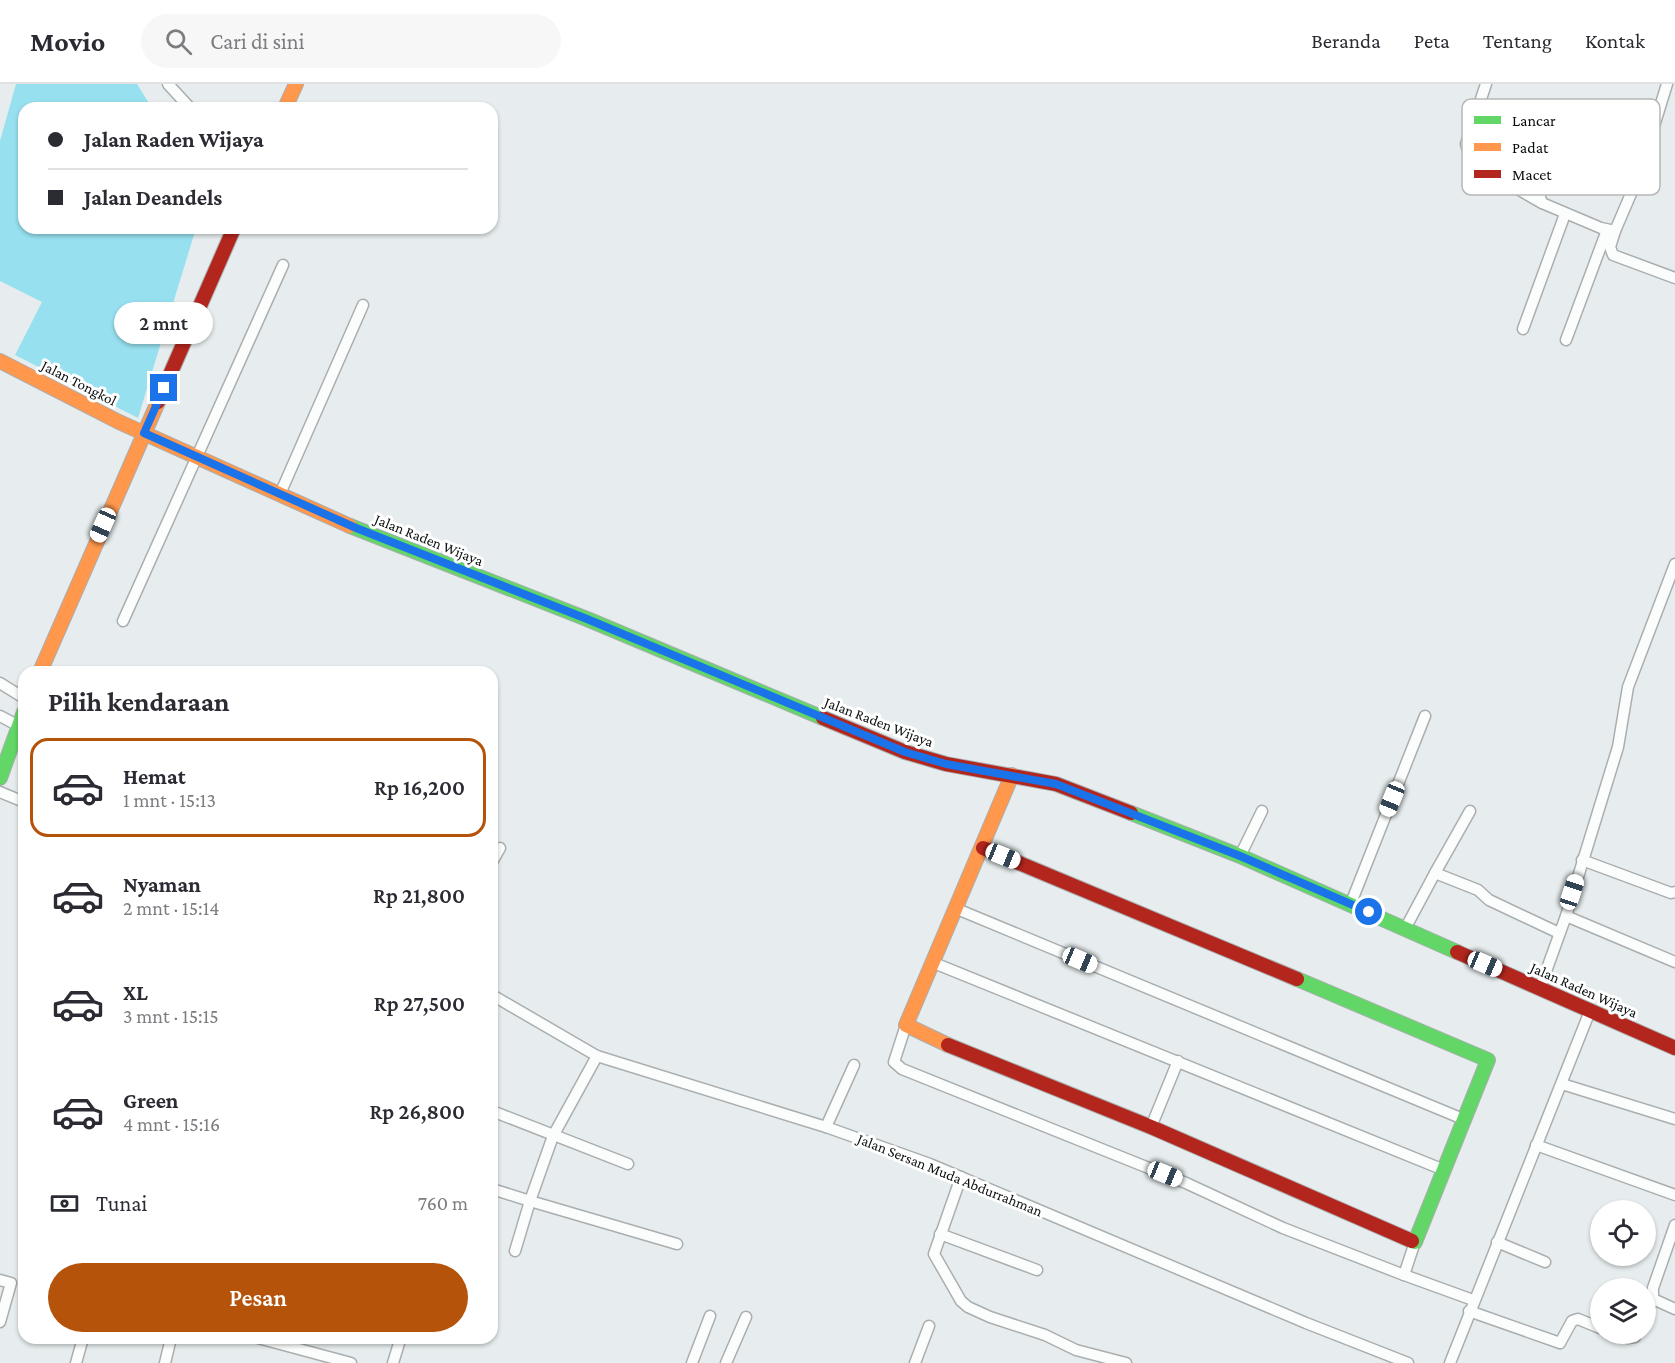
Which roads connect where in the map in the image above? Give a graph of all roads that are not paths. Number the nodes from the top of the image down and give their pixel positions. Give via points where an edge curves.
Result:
1 (168, 84) edge
2 (296, 84) edge
3 (1486, 84) edge
4 (1668, 84) edge
5 (1481, 99) edge
6 (184, 102) edge
7 (288, 102) edge
8 (1660, 109) edge
9 (1528, 195) edge
10 (1539, 195) edge
11 (1629, 195) edge
12 (1542, 203) junction
13 (1565, 213) junction
14 (1611, 230) junction
15 (231, 234) edge
16 (283, 265) dead end
17 (1675, 278) edge
18 (363, 305) dead end
19 (1523, 329) dead end
20 (1566, 340) dead end
21 (0, 361) edge
22 (144, 433) junction
23 (197, 456) junction
24 (279, 494) junction
25 (1675, 564) edge
26 (123, 621) dead end
27 (43, 666) edge
28 (0, 683) edge
29 (18, 694) edge
30 (0, 716) edge
31 (1425, 716) dead end
32 (18, 725) edge
33 (18, 729) edge
34 (1012, 775) junction
35 (0, 778) edge
36 (0, 792) edge
37 (18, 800) edge
38 (1262, 811) dead end
39 (1470, 811) dead end
40 (500, 848) dead end
41 (983, 848) junction
42 (498, 851) edge
43 (1240, 856) junction
44 (1582, 860) junction
45 (1435, 873) junction
46 (1675, 892) edge
47 (1351, 903) junction
48 (957, 909) junction
49 (1566, 916) junction
50 (1405, 929) junction
51 (1559, 933) junction
52 (1675, 962) edge
53 (934, 963) junction
54 (1540, 988) junction
55 (498, 998) edge
56 (1590, 1011) junction
57 (906, 1025) junction
58 (1675, 1048) edge
59 (597, 1056) junction
60 (1178, 1060) junction
61 (854, 1065) dead end
62 (1562, 1084) junction
63 (498, 1113) edge
64 (1463, 1119) junction
65 (1675, 1119) edge
66 (826, 1127) junction
67 (1150, 1127) junction
68 (553, 1136) junction
69 (1536, 1145) junction
70 (628, 1164) dead end
71 (1444, 1170) junction
72 (961, 1177) junction
73 (498, 1191) edge
74 (1675, 1195) edge
75 (531, 1202) junction
76 (1675, 1228) edge
77 (940, 1234) junction
78 (1415, 1242) junction
79 (1497, 1242) junction
80 (677, 1244) dead end
81 (515, 1251) dead end
82 (1545, 1262) dead end
83 (1037, 1270) dead end
84 (1404, 1275) junction
85 (0, 1280) edge
86 (1656, 1280) edge
87 (1656, 1300) edge
88 (1471, 1305) junction
89 (1675, 1309) edge
90 (710, 1316) dead end
91 (746, 1317) dead end
92 (0, 1322) edge
93 (1590, 1324) edge
94 (929, 1326) dead end
95 (81, 1344) edge
96 (170, 1344) edge
97 (280, 1344) edge
98 (399, 1344) edge
99 (76, 1363) edge
100 (165, 1363) edge
101 (351, 1363) edge
102 (393, 1363) edge
103 (692, 1363) edge
104 (726, 1363) edge
105 (915, 1363) edge
106 (1126, 1363) edge
107 (1408, 1363) edge
108 (1450, 1363) edge

1 - 6 street
2 - 7 main road
3 - 5 street
4 - 8 street
9 - 12 street
10 - 12 street
11 - 14 street
12 - 13 street
13 - 14 street
13 - 19 street
14 - 17 street via 1613,255
14 - 20 street
15 - 22 main road
16 - 23 street
18 - 24 street
21 - 22 main road, Jalan Tongkol
22 - 23 main road, Jalan Raden Wijaya
22 - 27 main road
23 - 24 main road, Jalan Raden Wijaya
23 - 26 street
24 - 34 main road, Jalan Raden Wijaya via 905,752 946,764
25 - 44 street via 1628,687 1617,751
28 - 29 street
30 - 32 street
31 - 47 street
33 - 35 main road
34 - 41 main road
34 - 43 main road, Jalan Raden Wijaya via 1056,784
36 - 37 street
38 - 43 street
39 - 45 street
40 - 42 street
41 - 48 main road
41 - 64 main road via 1488,1060
43 - 47 main road, Jalan Raden Wijaya
44 - 46 street
44 - 49 street
45 - 50 street
45 - 51 street via 1478,890 1489,900
47 - 50 main road, Jalan Raden Wijaya
48 - 53 main road
48 - 64 street
49 - 51 street
49 - 52 street
50 - 54 main road, Jalan Raden Wijaya
51 - 54 street
53 - 57 main road
53 - 60 street
54 - 56 main road, Jalan Raden Wijaya
55 - 59 street, Jalan Sersan Muda Abdurrahman
56 - 58 main road, Jalan Raden Wijaya
56 - 62 street
57 - 67 main road
57 - 84 street via 894,1062 902,1069
59 - 66 street, Jalan Sersan Muda Abdurrahman
59 - 68 street
60 - 67 street
60 - 71 street
61 - 66 street
62 - 65 street
62 - 69 street
63 - 68 street
64 - 71 main road
66 - 72 street, Jalan Sersan Muda Abdurrahman
67 - 78 main road
68 - 70 street
68 - 75 street
69 - 74 street
69 - 79 street
71 - 78 main road
72 - 77 street
72 - 107 street, Jalan Sersan Muda Abdurrahman
73 - 75 street
75 - 80 street
75 - 81 street
76 - 86 street
77 - 83 street
77 - 106 street via 934,1254 961,1301 968,1306 1084,1353
78 - 84 street
79 - 82 street
79 - 88 street
84 - 88 street
85 - 92 street via 11,1283
87 - 89 street
88 - 93 street via 1560,1343 1572,1321
88 - 108 street
90 - 103 street
91 - 104 street
94 - 105 street
95 - 99 street
96 - 100 street
97 - 101 street
98 - 102 street

